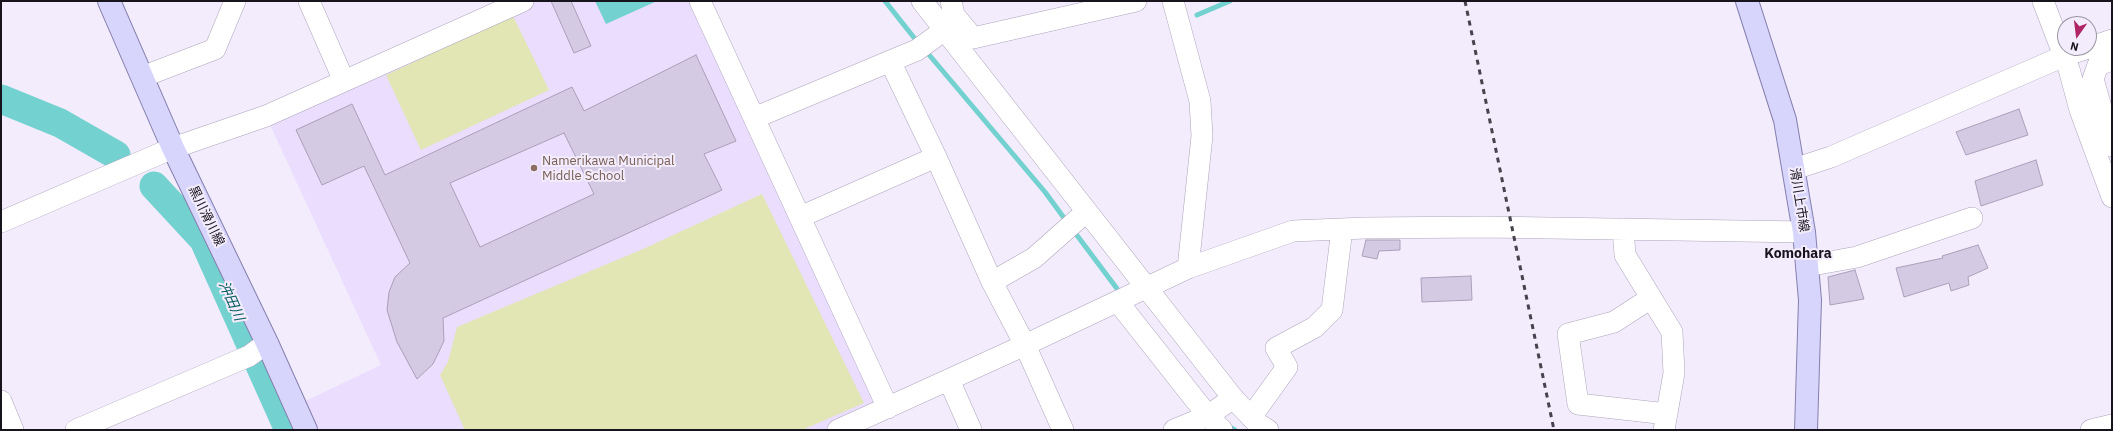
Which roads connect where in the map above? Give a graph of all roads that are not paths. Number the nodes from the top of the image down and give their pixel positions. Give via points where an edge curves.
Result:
1 (109, 1) edge
2 (235, 1) edge
3 (309, 1) edge
4 (523, 1) edge
5 (700, 1) edge
6 (922, 1) edge
7 (951, 1) edge
8 (1136, 1) edge
9 (1174, 1) edge
10 (1747, 1) edge
11 (2043, 1) edge
12 (946, 29) junction
13 (2057, 38) edge
14 (2112, 40) edge
15 (2097, 45) edge
16 (2064, 56) joint
17 (2112, 60) edge
18 (890, 61) junction
19 (142, 77) junction
20 (344, 81) junction
21 (2104, 99) edge
22 (754, 118) junction
23 (2112, 127) edge
24 (2112, 146) edge
25 (173, 148) junction
26 (936, 157) junction
27 (1794, 170) junction
28 (2112, 197) edge
29 (1086, 212) junction
30 (800, 217) junction
31 (1972, 218) dead end
32 (1, 222) edge
33 (1342, 229) junction
34 (1623, 229) junction
35 (1804, 232) junction
36 (1807, 266) junction
37 (1188, 268) junction
38 (992, 282) junction
39 (1145, 289) junction
40 (1651, 298) junction
41 (1118, 302) junction
42 (267, 343) junction
43 (1025, 345) junction
44 (949, 380) junction
45 (1233, 398) junction
46 (1, 401) edge
47 (888, 408) junction
48 (1251, 417) junction
49 (1666, 422) edge
50 (1215, 423) edge
51 (2112, 425) edge
52 (13, 430) edge
53 (76, 430) edge
54 (306, 430) edge
55 (838, 430) edge
56 (971, 430) edge
57 (1063, 430) edge
58 (1174, 430) edge
59 (1268, 430) edge
60 (1806, 430) edge
61 (2091, 430) edge

1 - 19 main road, 黒川滑川線
2 - 19 street via 215,49
3 - 20 street
4 - 20 street
5 - 22 street
6 - 12 street
7 - 8 street via 954,15 973,38
9 - 37 street via 1200,101 1202,136
10 - 27 main road, 滑川上市線 via 1785,120
11 - 13 street
12 - 18 street via 917,50
12 - 29 street
14 - 15 street
16 - 27 street via 1831,157
16 - 28 street via 2080,110
17 - 21 street via 2098,65 2093,80
18 - 22 street
18 - 26 street
19 - 25 main road, 黒川滑川線
20 - 25 street via 266,116
21 - 23 street
21 - 24 street
22 - 30 street
25 - 32 street
25 - 42 main road, 黒川滑川線
26 - 30 street
26 - 38 street
27 - 35 main road, 滑川上市線
29 - 38 street via 1034,258
29 - 39 street
30 - 47 street
31 - 36 street via 1857,257
33 - 34 street
33 - 37 street via 1293,231
33 - 48 street via 1332,310 1314,327 1276,348 1287,367
34 - 35 street
34 - 40 street via 1625,255
35 - 36 main road, 滑川上市線
36 - 60 main road, 滑川上市線 via 1810,300
37 - 39 street
38 - 43 street
39 - 41 street
39 - 45 street
40 - 49 street via 1672,332 1674,373
40 - 49 street via 1614,322 1568,334 1578,404
41 - 43 street
41 - 50 street
42 - 53 street via 249,356
42 - 54 main road, 黒川滑川線
43 - 44 street
43 - 57 street
44 - 47 street
44 - 56 street
45 - 48 street
45 - 50 street
46 - 52 street
47 - 55 street
48 - 59 street
50 - 58 street
51 - 61 street

